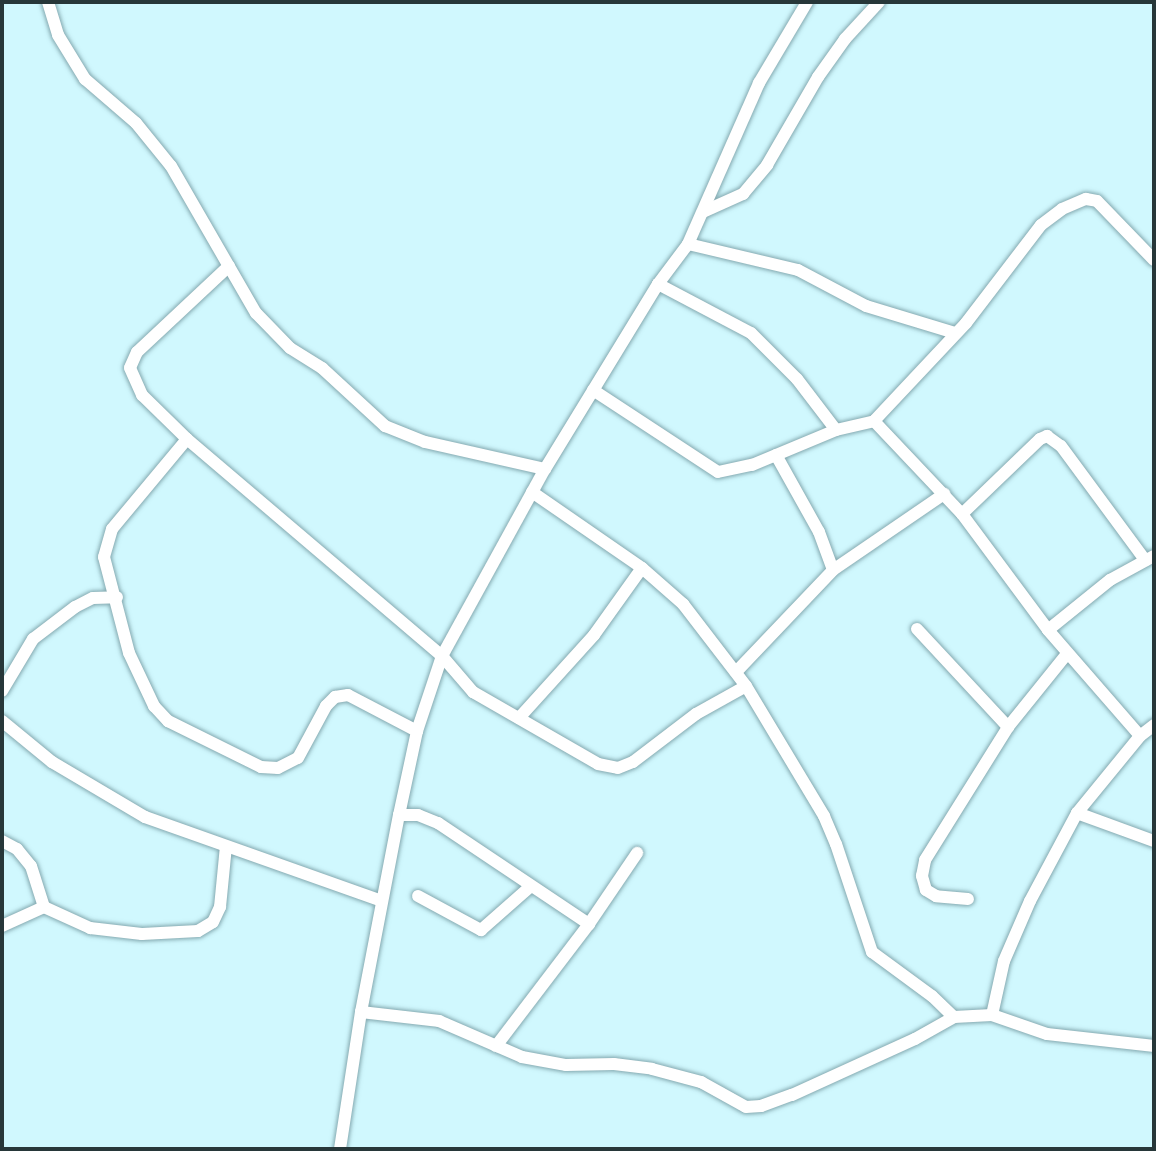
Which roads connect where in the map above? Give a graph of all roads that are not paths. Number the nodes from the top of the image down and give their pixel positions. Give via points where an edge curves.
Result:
1 (48, 2) edge
2 (807, 2) edge
3 (879, 2) edge
4 (705, 211) junction
5 (688, 244) junction
6 (1154, 260) edge
7 (229, 266) junction
8 (658, 284) junction
9 (955, 332) junction
10 (593, 390) junction
11 (874, 421) junction
12 (836, 430) junction
13 (187, 439) junction
14 (776, 455) junction
15 (545, 469) junction
16 (532, 492) junction
17 (944, 494) junction
18 (962, 514) junction
19 (1150, 558) edge
20 (642, 568) junction
21 (833, 570) junction
22 (117, 597) junction
23 (917, 629) dead end
24 (1048, 631) junction
25 (1067, 654) junction
26 (442, 656) junction
27 (736, 672) junction
28 (746, 686) junction
29 (2, 691) edge
30 (519, 718) junction
31 (2, 720) edge
32 (1154, 724) edge
33 (1008, 727) junction
34 (416, 731) junction
35 (1140, 736) junction
36 (1077, 813) junction
37 (399, 816) junction
38 (2, 841) edge
39 (1154, 841) edge
40 (226, 846) junction
41 (637, 853) dead end
42 (530, 887) junction
43 (418, 896) dead end
44 (968, 899) dead end
45 (382, 901) junction
46 (44, 907) junction
47 (589, 924) junction
48 (2, 926) edge
49 (361, 1012) junction
50 (992, 1015) junction
51 (954, 1017) junction
52 (496, 1045) junction
53 (1154, 1046) edge
54 (340, 1149) edge

1 - 7 street via 58,35 85,79 136,123 171,166
2 - 4 street via 759,83
3 - 4 street via 818,77 767,165 743,194
4 - 5 street
5 - 8 street
5 - 9 street via 798,270 866,306
6 - 9 street via 1097,201 1086,199 1041,225
7 - 13 street via 132,359 130,368 142,395
7 - 15 street via 256,313 290,348 321,368 385,426 425,442
8 - 10 street
8 - 12 street via 751,333 797,379
9 - 11 street
10 - 14 street via 718,471 735,471
10 - 15 street
11 - 12 street
11 - 17 street
12 - 14 street
13 - 22 street via 112,529 104,556
13 - 26 street
14 - 21 street via 820,531
15 - 16 street
16 - 20 street
16 - 26 street
17 - 18 street
17 - 21 street
18 - 19 street via 1047,436
18 - 24 street
19 - 24 street via 1110,580
20 - 27 street via 683,604
20 - 30 street via 594,635
21 - 27 street
22 - 29 street via 93,597 33,639
22 - 34 street via 129,653 154,706 168,721 261,767 278,768 298,758 335,698 348,695
23 - 33 street
24 - 25 street
25 - 33 street
25 - 35 street
26 - 30 street via 473,692
26 - 34 street
27 - 28 street
28 - 30 street via 618,768 598,764
28 - 51 street via 824,816 872,952
31 - 40 street via 52,762 145,817
32 - 35 street
33 - 44 street via 925,860 922,876 926,890 936,897
34 - 37 street
35 - 36 street
36 - 39 street
36 - 50 street via 1004,961
37 - 42 street via 418,815 438,823
37 - 45 street
38 - 46 street via 17,849 31,866
40 - 45 street
40 - 46 street via 220,907 213,922 198,931 142,934 90,928
41 - 47 street
42 - 43 street via 481,930
42 - 47 street
45 - 49 street
46 - 48 street
47 - 52 street
49 - 52 street via 439,1021
49 - 54 street
50 - 51 street
50 - 53 street via 1047,1034
51 - 52 street via 792,1096 746,1107 701,1082 652,1069 566,1065 522,1057

